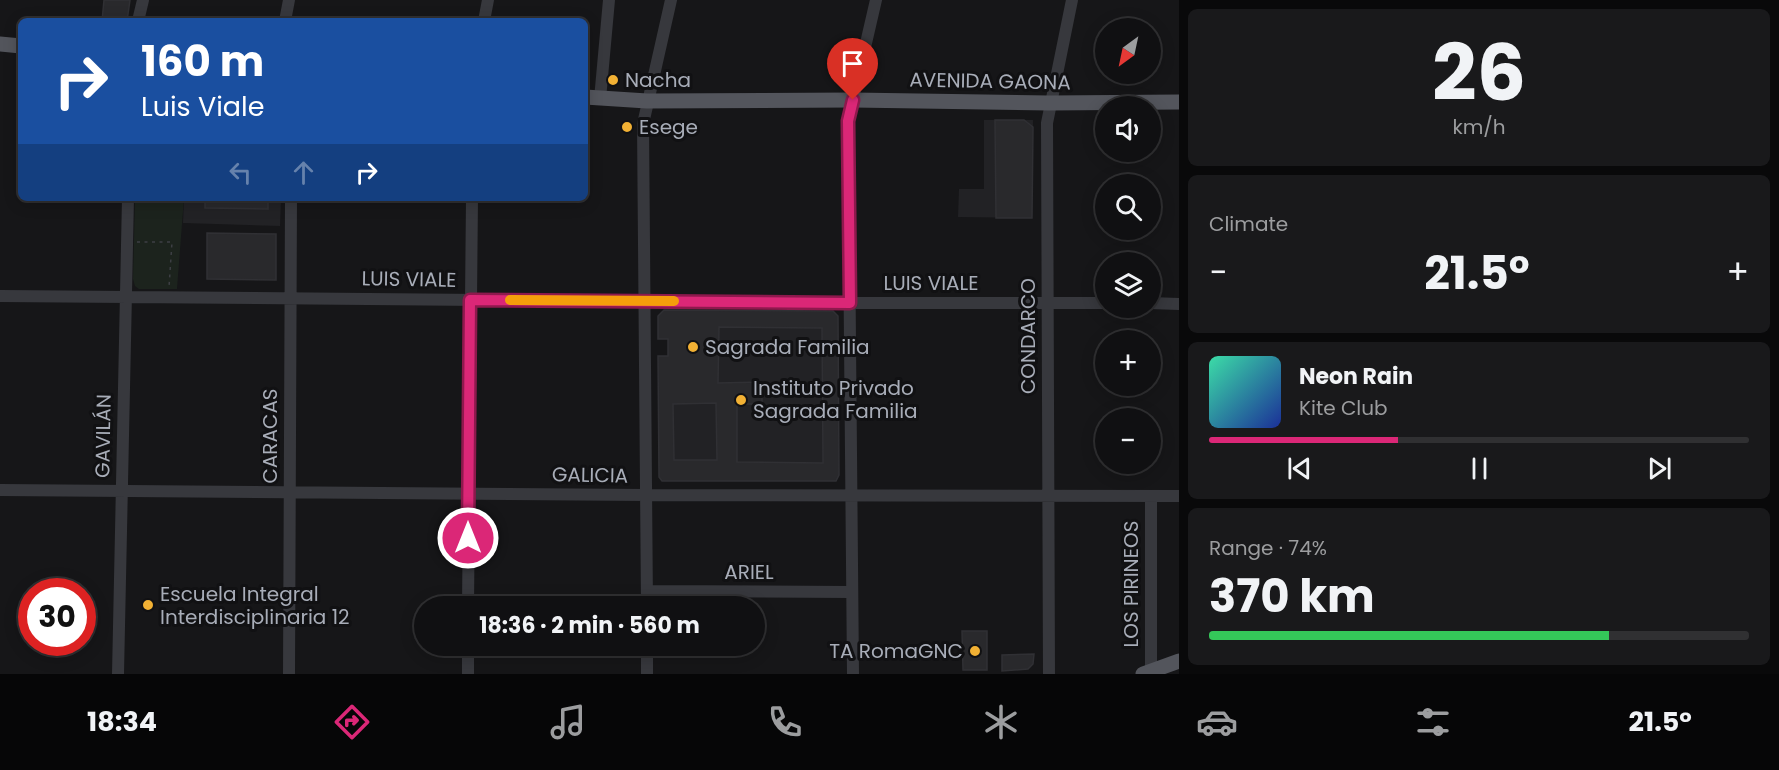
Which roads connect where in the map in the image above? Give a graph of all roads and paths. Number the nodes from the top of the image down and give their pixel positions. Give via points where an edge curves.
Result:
1 (142, 0) edge
2 (289, 0) edge
3 (488, 0) edge
4 (609, 0) edge
5 (671, 0) edge
6 (876, 0) edge
7 (1072, 0) edge
8 (139, 18) edge
9 (286, 18) edge
10 (485, 18) edge
11 (0, 44) edge
12 (18, 46) edge
13 (592, 98) edge
14 (853, 100) junction
15 (647, 101) junction
16 (1179, 102) edge
17 (1049, 103) junction
18 (128, 201) edge
19 (291, 201) edge
20 (472, 201) edge
21 (127, 241) junction
22 (0, 296) edge
23 (125, 296) junction
24 (169, 296) junction
25 (290, 297) junction
26 (470, 300) junction
27 (643, 301) junction
28 (1047, 302) junction
29 (850, 303) junction
30 (1095, 303) edge
31 (1161, 303) edge
32 (1179, 304) edge
33 (0, 490) edge
34 (121, 490) junction
35 (290, 491) junction
36 (469, 492) junction
37 (646, 495) junction
38 (851, 495) junction
39 (1048, 495) junction
40 (1151, 496) junction
41 (1179, 496) edge
42 (647, 591) junction
43 (851, 592) junction
44 (468, 596) edge
45 (647, 596) edge
46 (468, 656) edge
47 (647, 656) edge
48 (1179, 661) edge
49 (1147, 673) edge
50 (118, 674) edge
51 (289, 674) edge
52 (468, 674) edge
53 (647, 674) edge
54 (853, 674) edge
55 (1049, 674) edge

1 - 8 street
2 - 9 street
3 - 10 street
4 - 13 street
5 - 15 street
6 - 14 street
7 - 17 street, CONDARCO
11 - 12 main road
13 - 15 main road, AVENIDA GAONA
14 - 15 main road, AVENIDA GAONA
14 - 17 main road, AVENIDA GAONA
14 - 29 street via 848,121
15 - 27 street via 643,124
16 - 17 main road, AVENIDA GAONA
17 - 28 street, CONDARCO
18 - 21 street, GAVILÁN
19 - 25 street, CARACAS
20 - 26 street
21 - 23 street, GAVILÁN
21 - 24 path via 172,242
22 - 23 street, LUIS VIALE
23 - 24 street, LUIS VIALE
23 - 34 street, GAVILÁN
24 - 25 street, LUIS VIALE
25 - 26 street, LUIS VIALE
25 - 35 street, CARACAS
26 - 27 street, LUIS VIALE
26 - 36 street
27 - 29 street, LUIS VIALE
27 - 37 street
28 - 29 street, LUIS VIALE
28 - 30 street, LUIS VIALE
28 - 39 street, CONDARCO
29 - 38 street
31 - 32 street
33 - 34 street, GALICIA
34 - 35 street, GALICIA
34 - 50 street, GAVILÁN
35 - 36 street, GALICIA
35 - 51 street, CARACAS
36 - 37 street, GALICIA
36 - 44 street
37 - 38 street, GALICIA
37 - 42 street
38 - 39 street, GALICIA
38 - 43 street
39 - 40 street, GALICIA
39 - 55 street, CONDARCO
40 - 41 street, GALICIA
40 - 49 street, LOS PIRINEOS
42 - 43 street, ARIEL
42 - 45 street
43 - 54 street
46 - 52 street
47 - 53 street
48 - 49 main road

